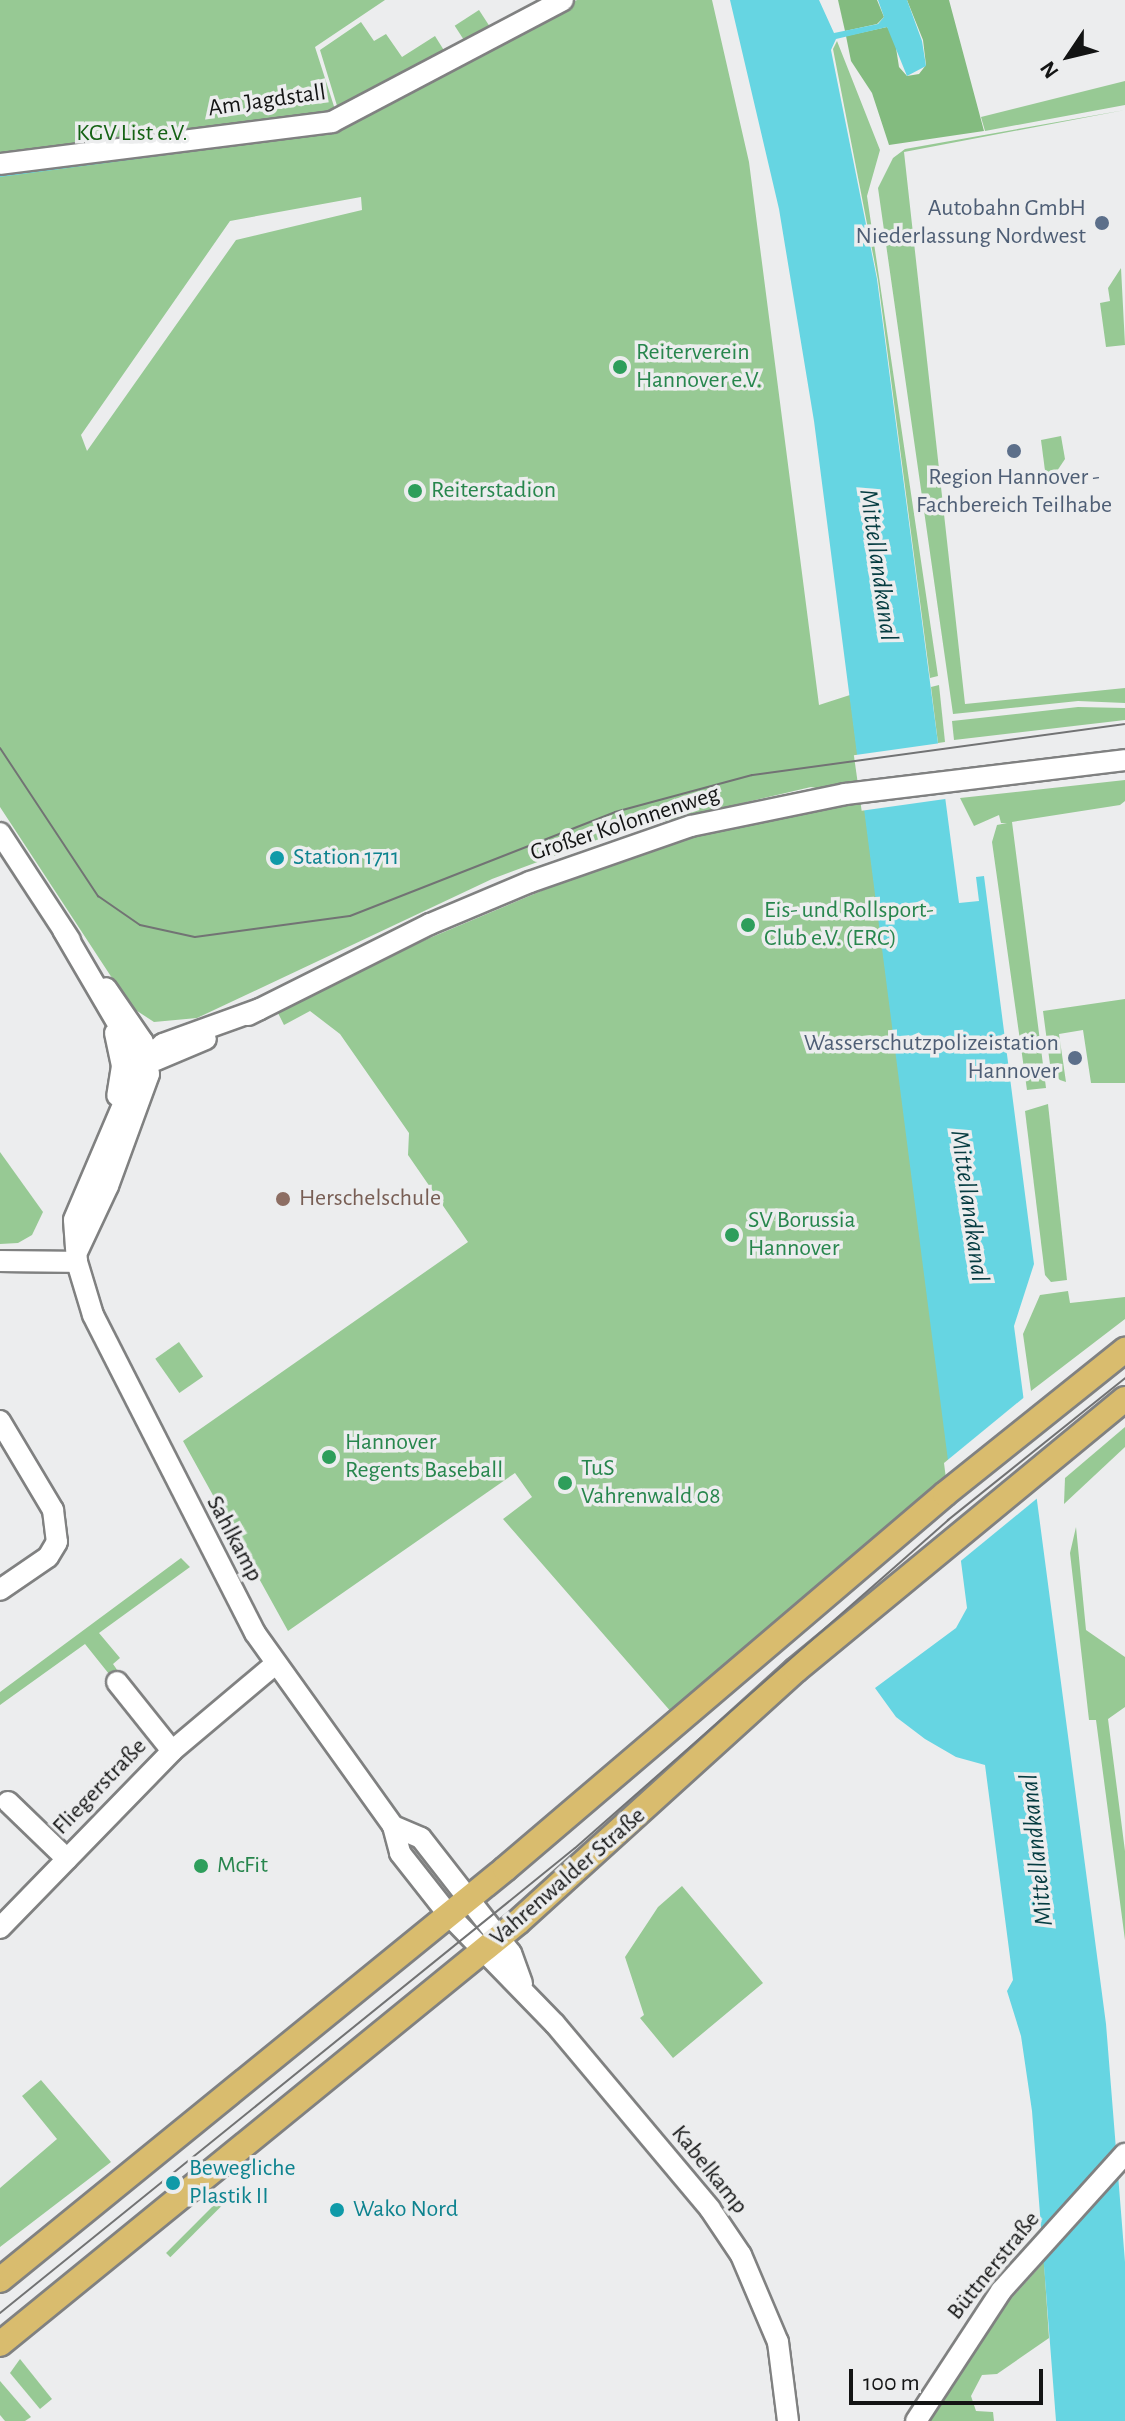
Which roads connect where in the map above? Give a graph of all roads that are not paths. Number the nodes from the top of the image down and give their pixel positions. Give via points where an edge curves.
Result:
1 (563, 0) edge
2 (0, 164) edge
3 (1125, 760) edge
4 (0, 833) edge
5 (260, 1009) junction
6 (117, 1014) junction
7 (198, 1031) junction
8 (176, 1056) junction
9 (145, 1058) junction
10 (143, 1097) junction
11 (114, 1116) junction
12 (78, 1256) junction
13 (0, 1261) edge
14 (1125, 1350) edge
15 (1125, 1399) edge
16 (0, 1421) edge
17 (0, 1590) edge
18 (274, 1665) junction
19 (117, 1682) dead end
20 (172, 1751) junction
21 (8, 1802) dead end
22 (393, 1826) junction
23 (67, 1859) junction
24 (469, 1899) junction
25 (448, 1914) junction
26 (0, 1928) edge
27 (491, 1943) junction
28 (1125, 2154) edge
29 (4, 2274) edge
30 (0, 2344) edge
31 (788, 2421) edge
32 (916, 2421) edge

1 - 2 street, Am Jagdstall via 332,122
3 - 5 street, Großer Kolonnenweg via 845,794 691,826 612,851 430,924
4 - 6 street, Sahlkamp
5 - 7 street, Großer Kolonnenweg
5 - 8 street, Großer Kolonnenweg
6 - 7 street via 153,1030
6 - 9 street, Sahlkamp via 128,1045
6 - 11 street, Sahlkamp via 122,1066
7 - 9 street, Großer Kolonnenweg via 163,1044
8 - 9 street, Großer Kolonnenweg
8 - 10 street, Großer Kolonnenweg
9 - 10 street via 149,1074
9 - 11 street, Sahlkamp
10 - 12 street
11 - 12 street, Sahlkamp via 76,1210
12 - 13 street
12 - 18 street, Sahlkamp via 93,1315
14 - 24 main road, Vahrenwalder Straße via 1032,1421
15 - 27 main road, Vahrenwalder Straße via 796,1670 659,1799
16 - 17 street via 53,1510 57,1542 48,1557
18 - 20 street, Fliegerstraße
18 - 22 street, Sahlkamp
19 - 20 street, Fliegerstraße
20 - 23 street, Fliegerstraße
21 - 23 street, Fliegerstraße
22 - 24 street, Sahlkamp via 421,1838
22 - 25 street, Sahlkamp via 400,1853
23 - 26 street, Fliegerstraße
24 - 25 main road, Vahrenwalder Straße
24 - 27 street, Sahlkamp
25 - 27 street, Sahlkamp
25 - 29 main road, Vahrenwalder Straße
27 - 30 main road, Vahrenwalder Straße
27 - 31 street, Kabelkamp via 710,2209 741,2255 778,2342
28 - 32 street, Büttnerstraße via 982,2315

